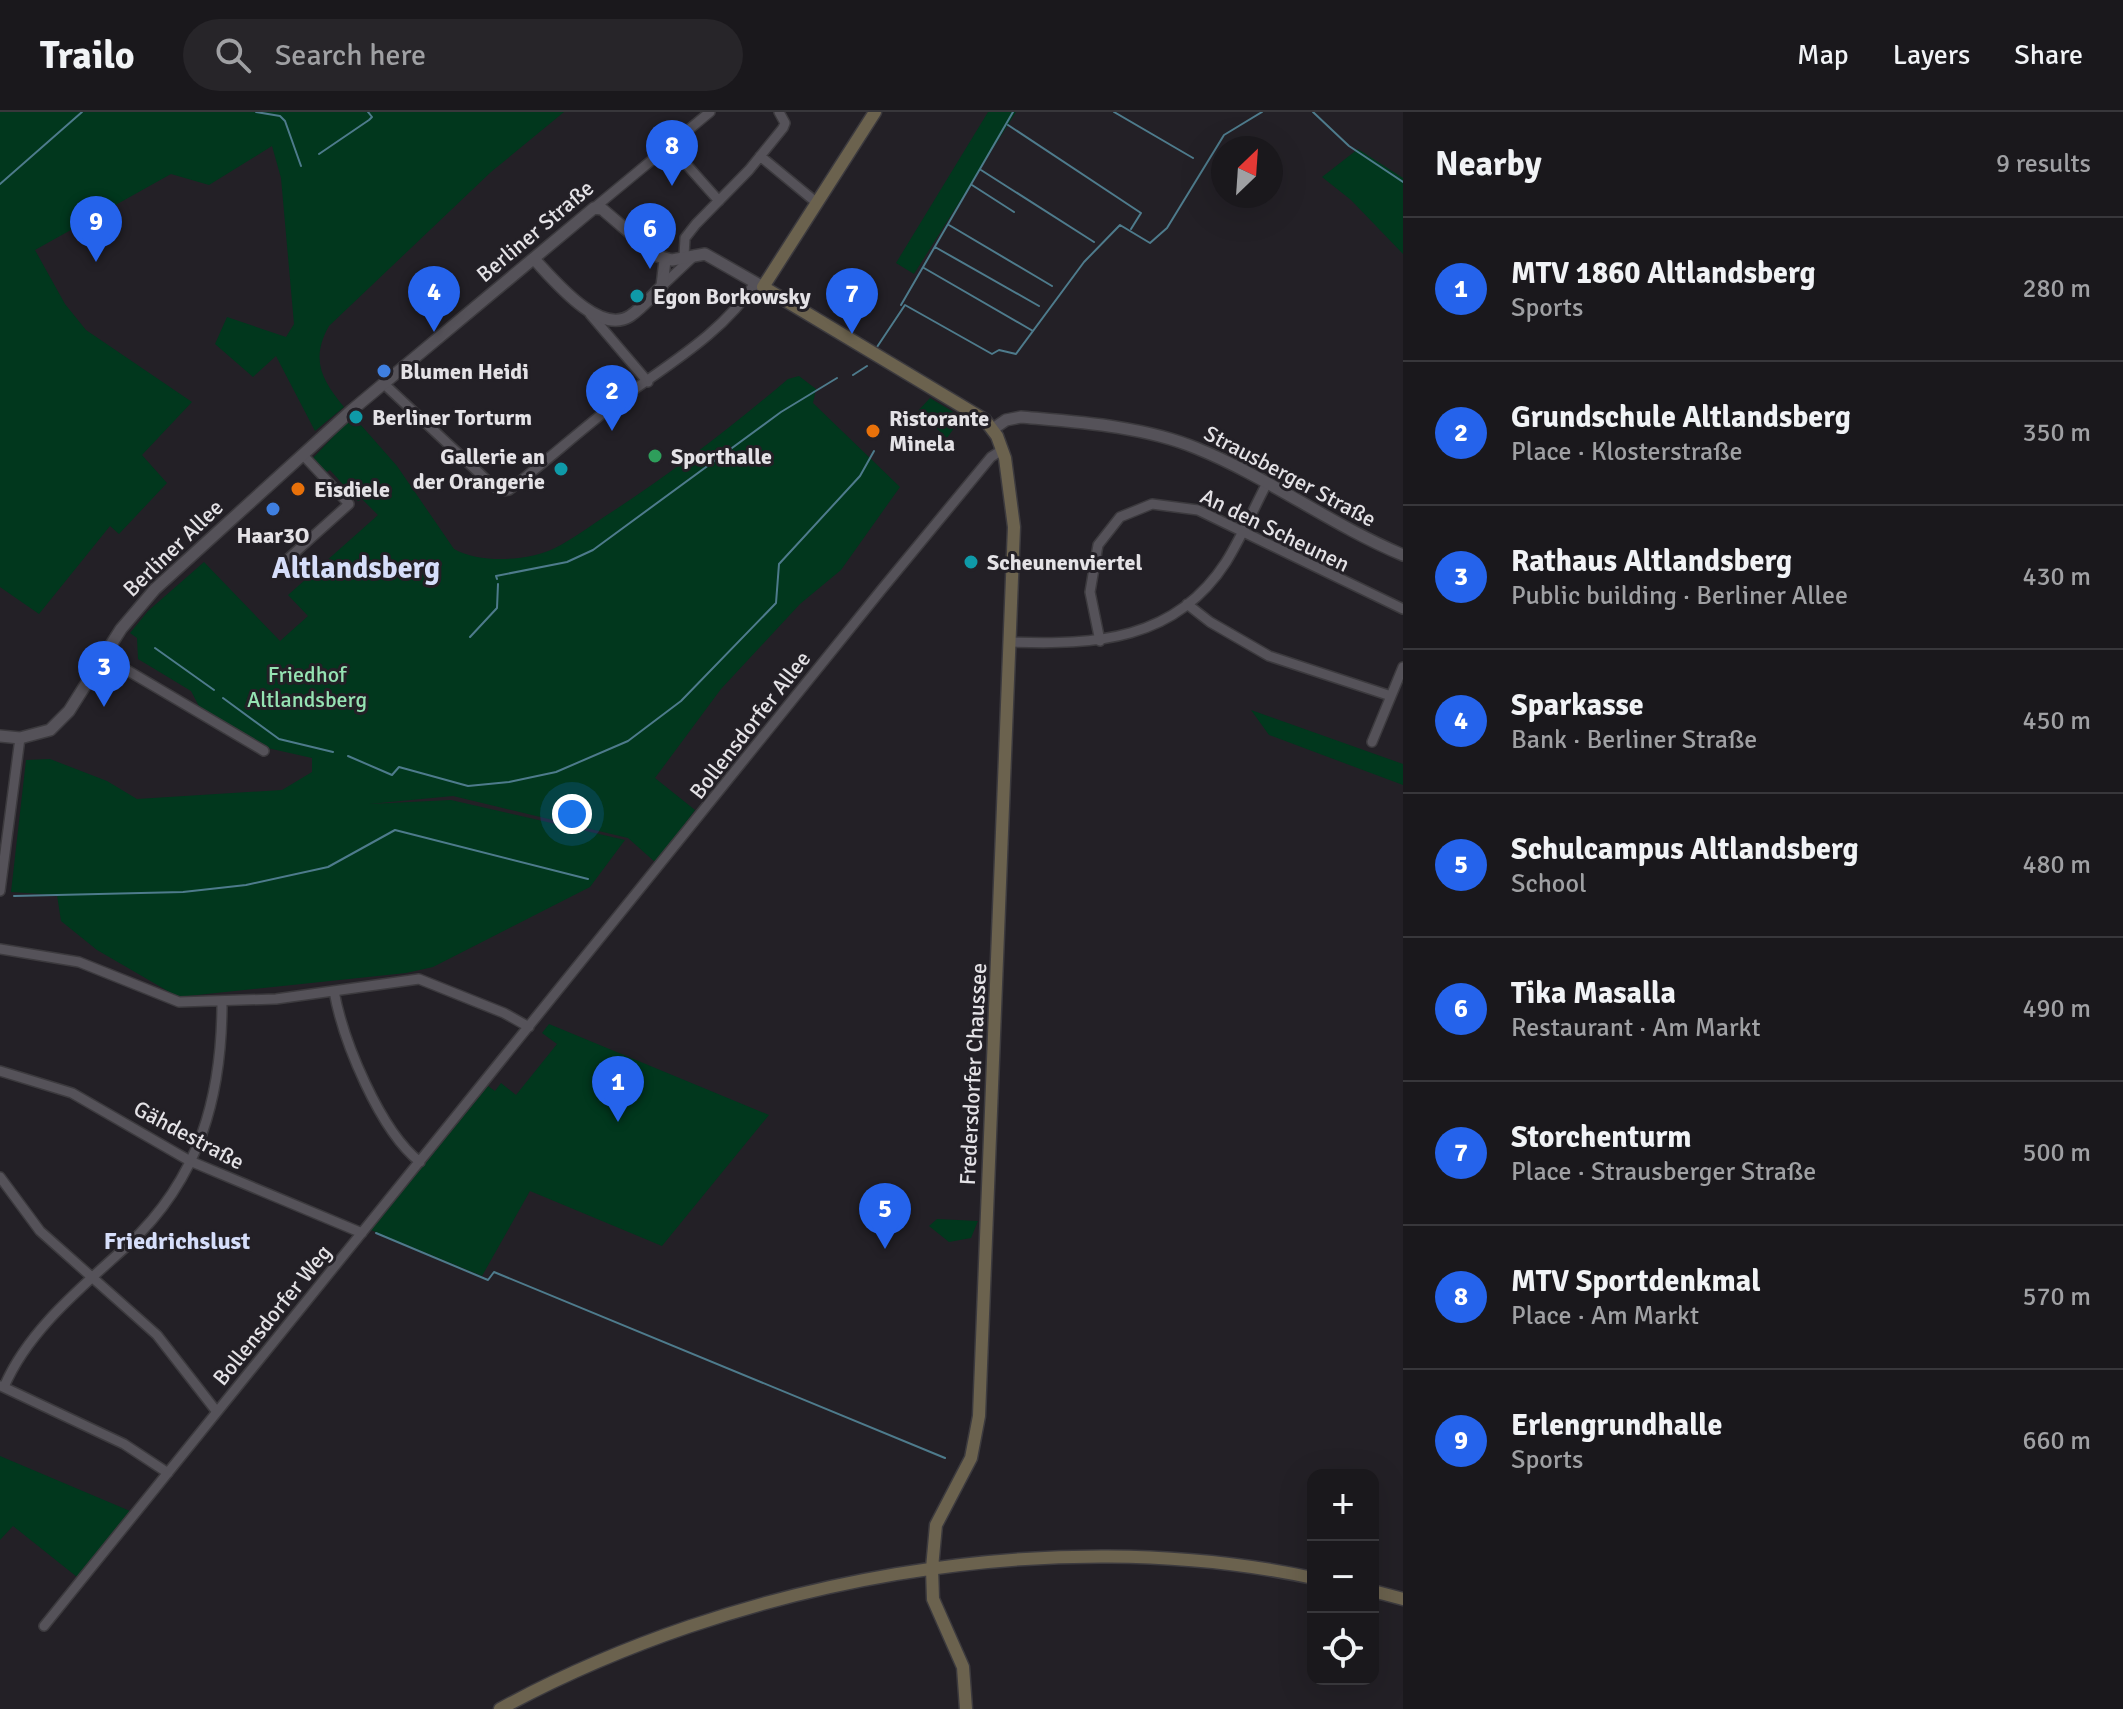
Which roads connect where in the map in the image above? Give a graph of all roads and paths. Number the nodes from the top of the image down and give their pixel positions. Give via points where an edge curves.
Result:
1 (710, 112) edge
2 (779, 112) edge
3 (875, 112) edge
4 (670, 146) junction
5 (760, 156) junction
6 (719, 201) junction
7 (817, 203) junction
8 (594, 208) junction
9 (690, 255) junction
10 (534, 259) junction
11 (665, 260) junction
12 (759, 285) junction
13 (662, 286) junction
14 (590, 314) junction
15 (627, 318) junction
16 (611, 335) junction
17 (648, 382) junction
18 (383, 383) junction
19 (349, 412) joint
20 (993, 429) junction
21 (1002, 450) junction
22 (303, 455) junction
23 (1266, 485) junction
24 (1243, 530) junction
25 (1403, 555) edge
26 (281, 565) dead end
27 (1187, 604) junction
28 (1403, 609) edge
29 (1100, 641) junction
30 (1011, 642) junction
31 (103, 656) junction
32 (1403, 667) edge
33 (1391, 696) junction
34 (0, 736) edge
35 (20, 738) junction
36 (1372, 742) dead end
37 (264, 751) dead end
38 (0, 891) edge
39 (0, 949) edge
40 (334, 991) junction
41 (222, 1002) junction
42 (529, 1027) junction
43 (0, 1071) edge
44 (190, 1161) junction
45 (420, 1162) junction
46 (0, 1177) edge
47 (362, 1233) junction
48 (92, 1276) junction
49 (2, 1387) edge
50 (217, 1412) junction
51 (168, 1473) junction
52 (932, 1568) junction
53 (1307, 1577) edge
54 (1379, 1593) edge
55 (1403, 1599) edge
56 (44, 1626) dead end
57 (500, 1709) edge
58 (966, 1709) edge

1 - 4 street, Berliner Straße
2 - 5 street via 785,123
3 - 7 main road
4 - 6 street
4 - 8 street, Berliner Straße
5 - 6 street
5 - 7 street
6 - 9 street via 685,238
7 - 12 main road
8 - 10 street, Berliner Straße
8 - 11 street
9 - 11 street
9 - 12 street via 716,258
9 - 13 street
10 - 14 street
10 - 18 street, Berliner Straße
11 - 13 street
12 - 17 street
12 - 20 main road via 968,407
13 - 15 street
14 - 15 street
14 - 16 street
15 - 16 street
16 - 17 street
17 - 18 street via 502,491
18 - 19 street, Berliner Straße
19 - 22 street, Berliner Allee
20 - 21 main road, Fredersdorfer Chaussee
20 - 23 street, Strausberger Straße via 1021,417 1167,438
21 - 30 main road, Fredersdorfer Chaussee via 1013,503
21 - 42 street, Bollensdorfer Allee via 882,589
22 - 26 street via 349,504
22 - 31 street, Berliner Allee via 155,589
23 - 24 street
23 - 25 street, Strausberger Straße
24 - 27 street via 1222,567
24 - 28 street, An den Scheunen
24 - 29 street, An den Scheunen via 1178,505 1140,506 1120,517 1098,545 1091,569 1091,603
27 - 29 street via 1153,624
27 - 33 street via 1269,656
29 - 30 street
30 - 52 main road, Fredersdorfer Chaussee via 978,1421 971,1458 936,1525
31 - 35 street, Berliner Allee via 61,720 44,734
31 - 37 street
32 - 33 street
33 - 36 street
34 - 35 street, Berliner Allee
35 - 38 street
39 - 41 street via 79,962 173,1001
40 - 41 street
40 - 42 street via 419,979
40 - 45 street via 366,1081 406,1150
41 - 44 street via 219,1078
42 - 45 street, Bollensdorfer Weg
43 - 44 street, Gähdestraße via 89,1101
44 - 47 street, Gähdestraße
44 - 48 street via 155,1215
45 - 47 street, Bollensdorfer Weg
46 - 48 street via 28,1218
47 - 50 street, Bollensdorfer Weg
48 - 49 street via 40,1332
48 - 50 street via 157,1335
49 - 51 street via 124,1444
50 - 51 street, Bollensdorfer Weg
51 - 56 street, Bollensdorfer Weg
52 - 53 main road via 1103,1557 1225,1565
52 - 57 main road via 759,1604 646,1642
52 - 58 main road, Fredersdorfer Chaussee via 933,1599 963,1667
54 - 55 main road

